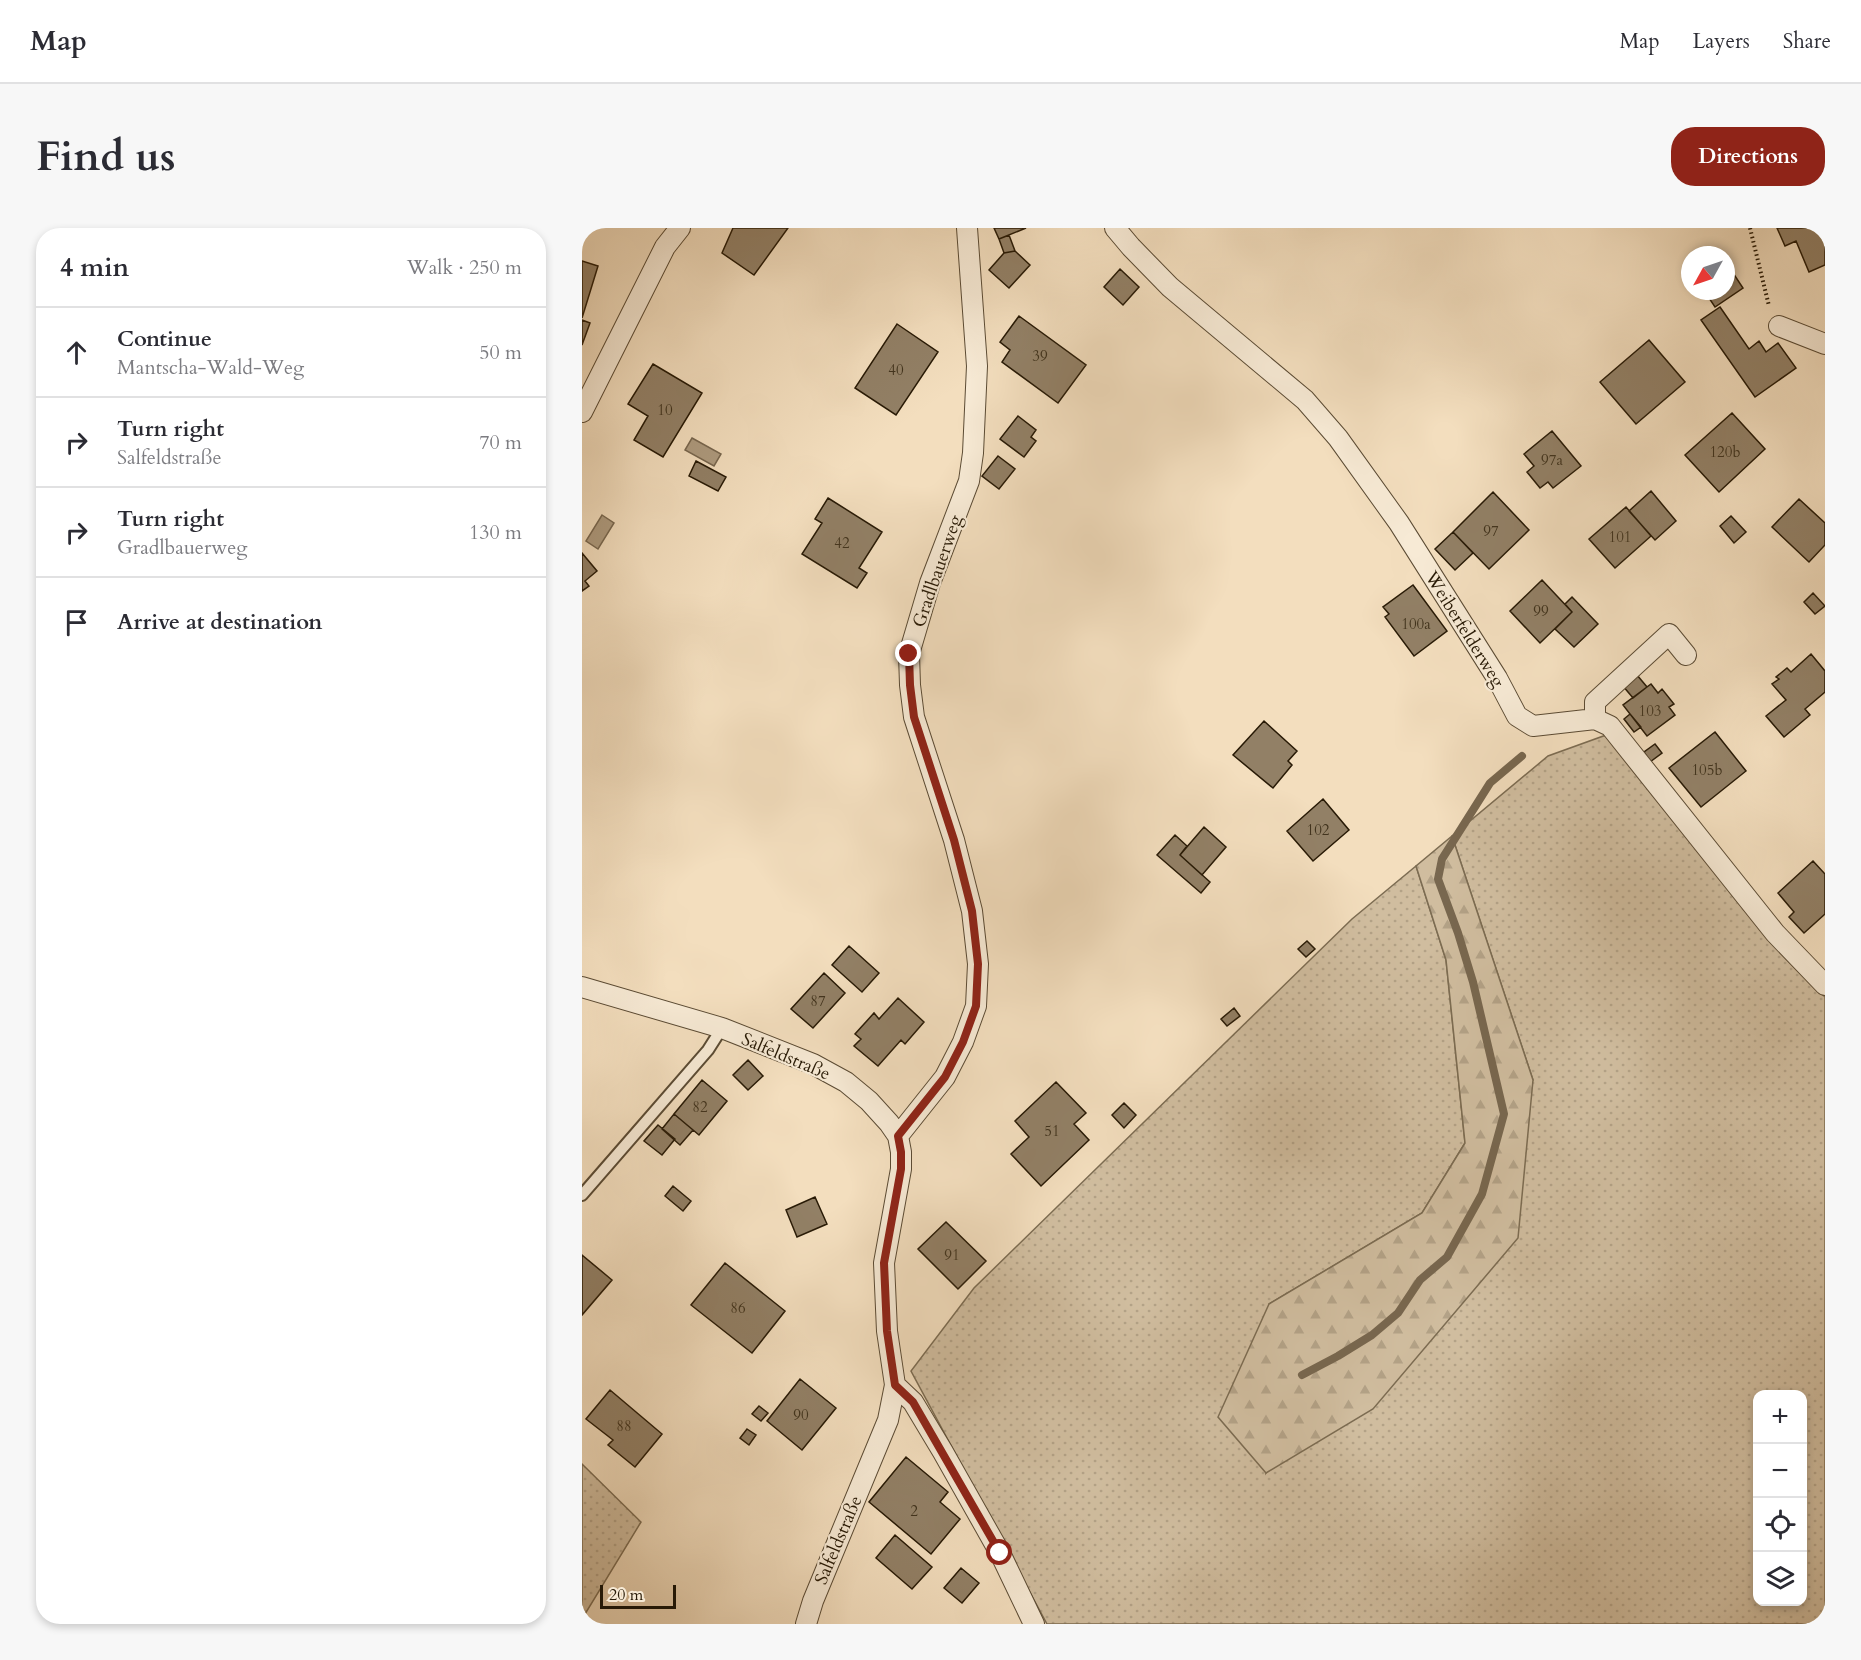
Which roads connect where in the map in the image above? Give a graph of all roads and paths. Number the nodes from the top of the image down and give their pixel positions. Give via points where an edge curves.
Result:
1 (680, 228) edge
2 (967, 228) edge
3 (1115, 228) edge
4 (1750, 228) edge
5 (1779, 326) joint
6 (1825, 344) edge
7 (582, 412) edge
8 (1686, 655) dead end
9 (1596, 719) junction
10 (1825, 985) edge
11 (582, 987) edge
12 (722, 1028) junction
13 (898, 1136) junction
14 (582, 1196) edge
15 (895, 1385) junction
16 (806, 1624) edge
17 (1034, 1624) edge

1 - 7 street via 665,247
2 - 13 street, Gradlbauerweg via 977,366 973,453 969,481 930,583 909,654 914,717 954,840 972,911 978,964 976,1006 945,1077
3 - 9 street, Weiberfelderweg via 1170,287 1305,400 1338,438 1399,524 1517,716 1533,726
4 - 5 path via 1771,314
5 - 6 street
8 - 9 street via 1669,634 1594,702
9 - 10 street via 1610,726 1775,933
11 - 12 street, Salfeldstraße
12 - 13 street, Salfeldstraße via 813,1064 846,1082 869,1101
12 - 14 lane via 708,1050
13 - 15 street, Salfeldstraße via 901,1169 884,1263 887,1331
15 - 16 street, Salfeldstraße via 888,1420
15 - 17 street via 913,1402 943,1452 1000,1553

